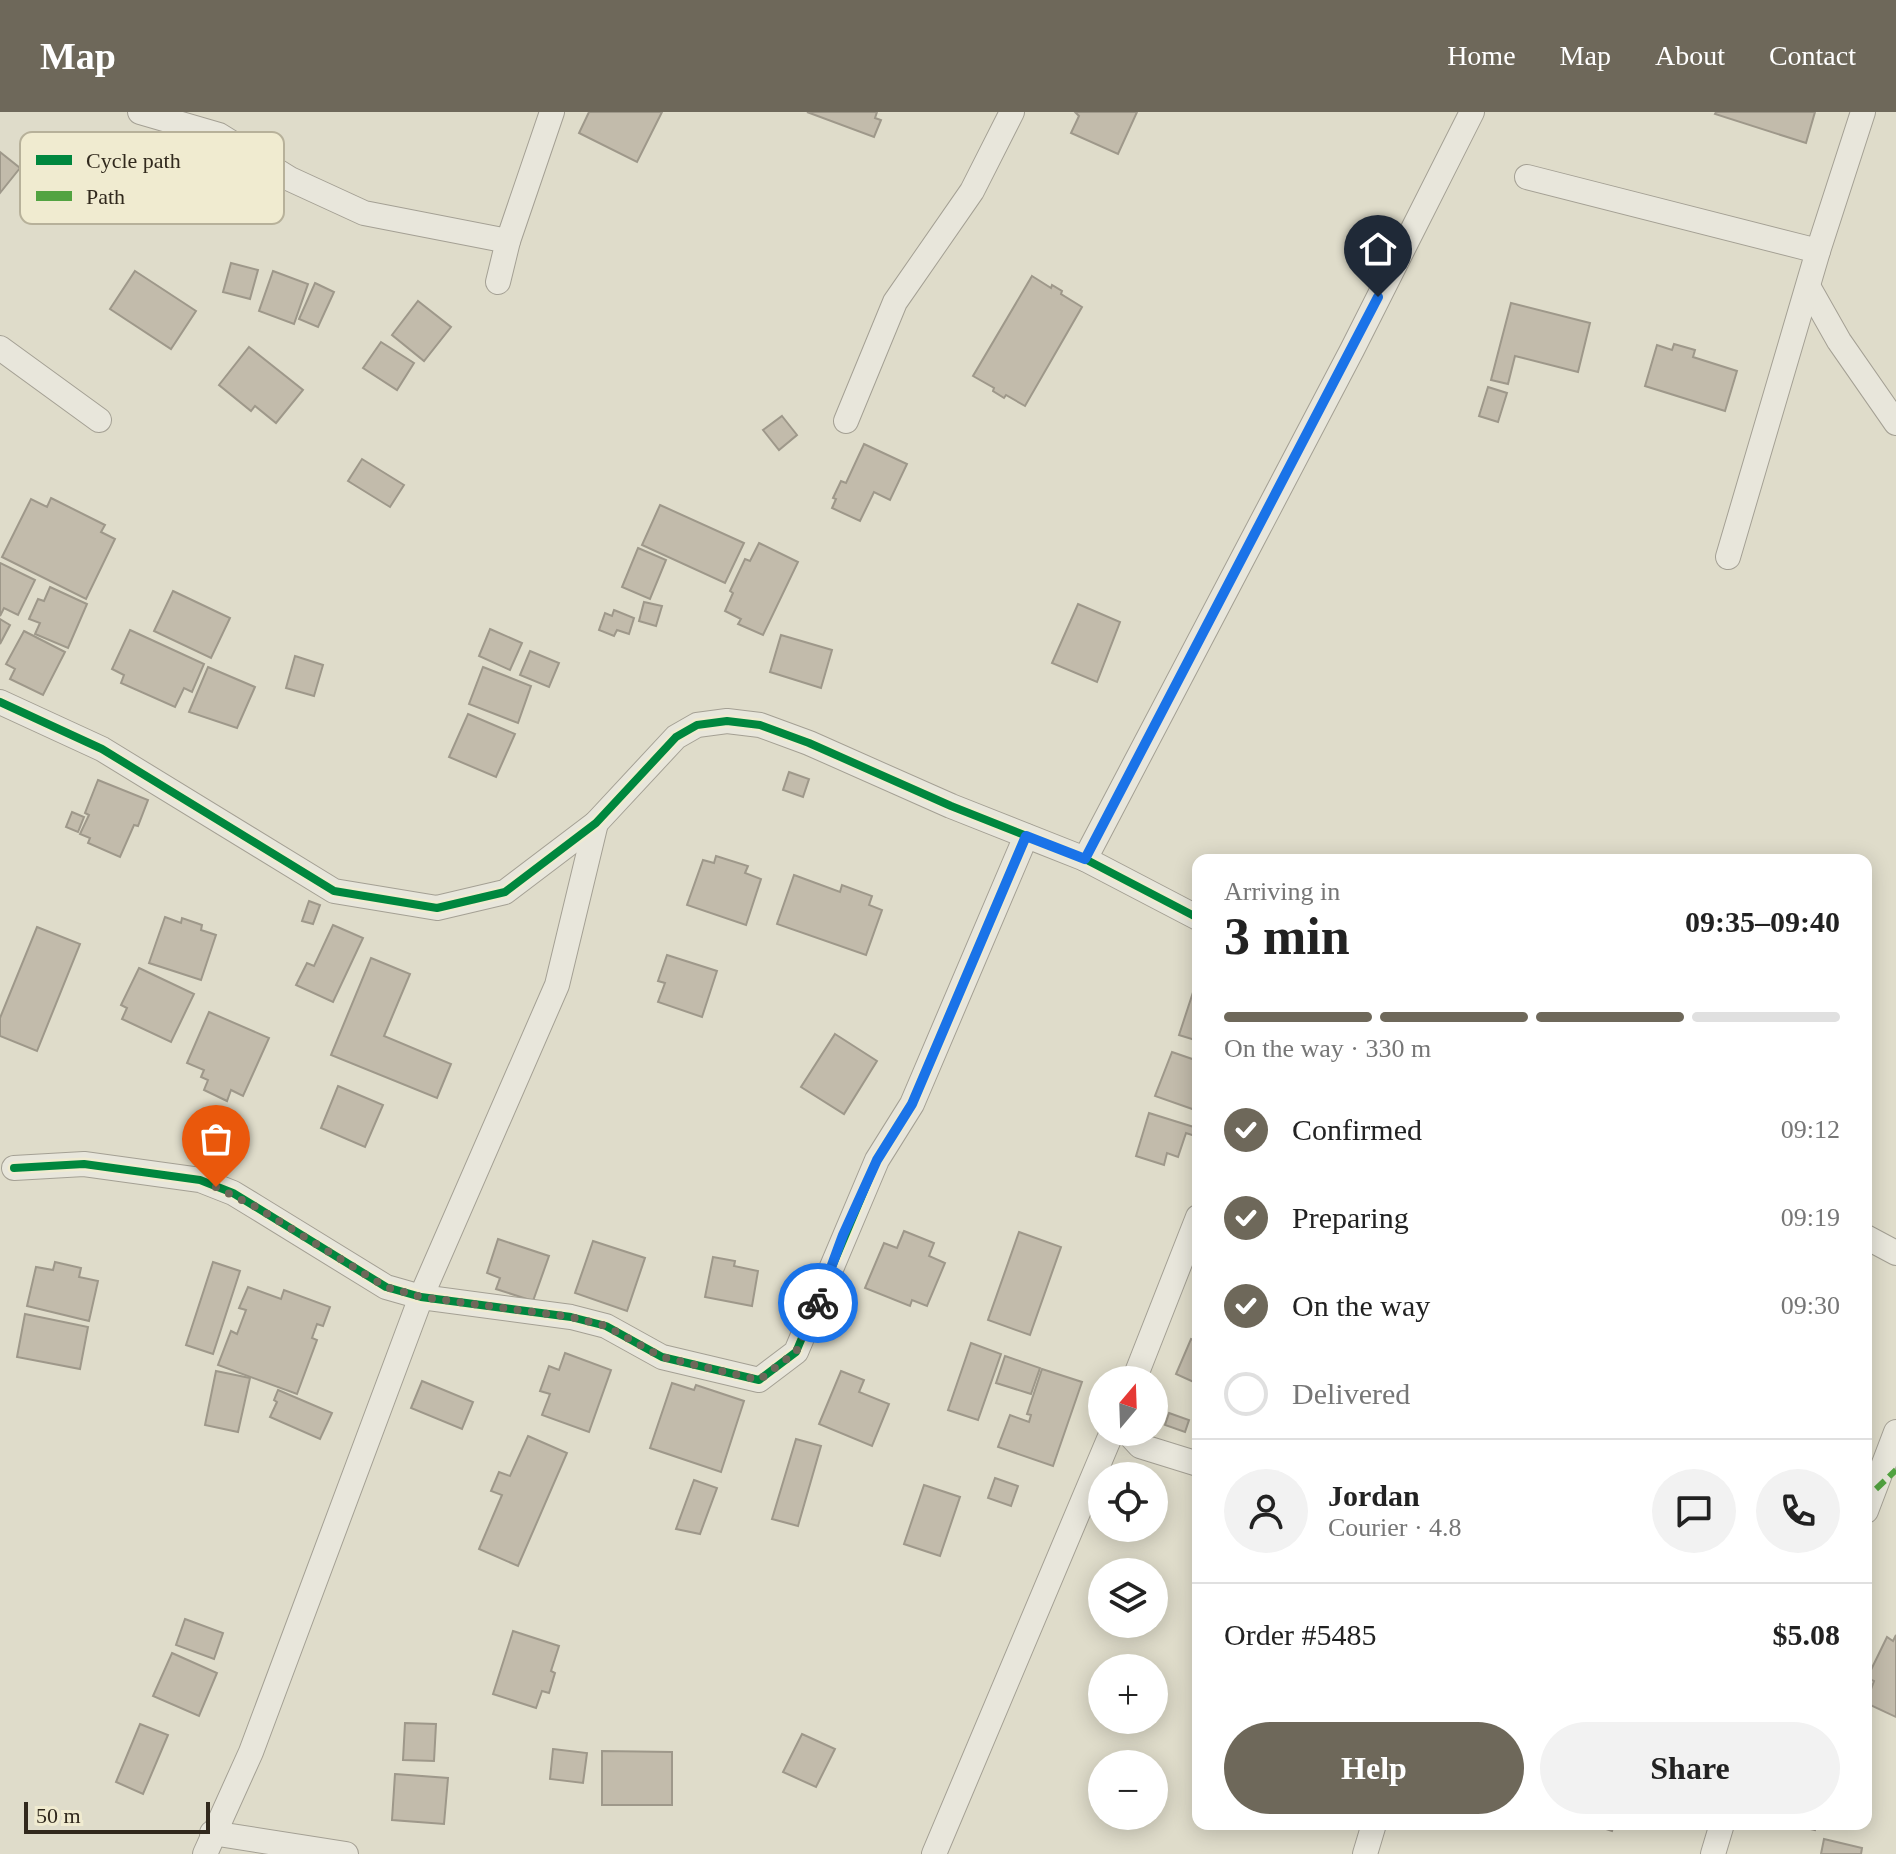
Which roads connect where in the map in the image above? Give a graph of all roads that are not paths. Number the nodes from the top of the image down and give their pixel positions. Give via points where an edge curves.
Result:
1 (140, 112) edge
2 (552, 112) edge
3 (1012, 112) edge
4 (1472, 112) edge
5 (1863, 112) edge
6 (209, 132) edge
7 (284, 175) edge
8 (1527, 177) dead end
9 (508, 241) junction
10 (1818, 251) junction
11 (498, 282) dead end
12 (1809, 288) junction
13 (0, 348) edge
14 (99, 420) dead end
15 (846, 421) dead end
16 (1896, 423) edge
17 (1728, 557) dead end
18 (0, 702) edge
19 (596, 823) junction
20 (1026, 836) junction
21 (1085, 859) junction
22 (1192, 915) edge
23 (14, 1168) dead end
24 (1192, 1232) edge
25 (1872, 1240) edge
26 (1896, 1253) edge
27 (421, 1297) junction
28 (1139, 1366) edge
29 (1896, 1432) edge
30 (1106, 1446) edge
31 (1140, 1446) edge
32 (1192, 1462) edge
33 (1872, 1495) edge
34 (1372, 1830) edge
35 (1720, 1830) edge
36 (208, 1844) edge
37 (346, 1854) edge
38 (934, 1854) edge
39 (1365, 1854) edge
40 (1713, 1854) edge

1 - 6 street
2 - 9 street
3 - 15 street via 972,191 895,302
4 - 21 street
5 - 10 street
7 - 9 street via 364,213
8 - 10 street
9 - 11 street
10 - 12 street
12 - 16 street
12 - 17 street
13 - 14 street
18 - 19 street via 102,749 334,891 437,908 505,892
19 - 20 street via 676,737 697,725 727,721 760,725 809,743
19 - 27 street via 557,985
20 - 21 street
20 - 27 street via 912,1104 877,1160 796,1352 759,1380 662,1357 606,1326 571,1317
21 - 22 street
23 - 27 street via 84,1164 200,1180 233,1193 386,1287
24 - 28 street
25 - 26 street
27 - 36 street via 251,1752
29 - 33 street
30 - 38 street
31 - 32 street
34 - 39 street
35 - 40 street
36 - 37 street

